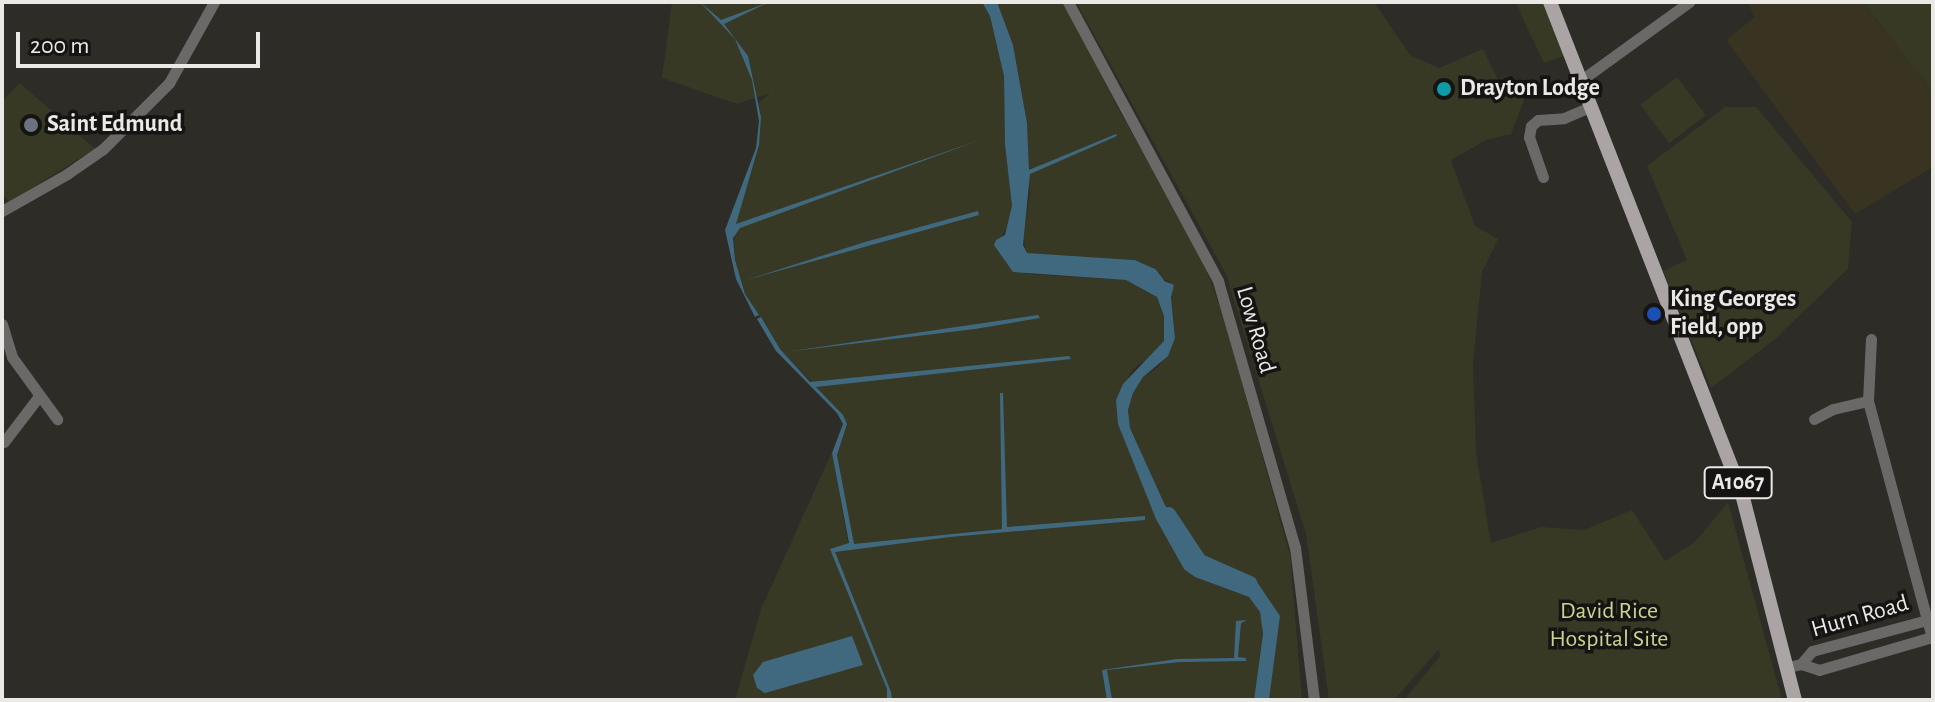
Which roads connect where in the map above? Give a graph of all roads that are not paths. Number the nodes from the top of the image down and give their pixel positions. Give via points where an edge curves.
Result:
1 (214, 2) edge
2 (1068, 2) edge
3 (1550, 2) edge
4 (1689, 2) edge
5 (1580, 81) junction
6 (1590, 107) junction
7 (1538, 173) dead end
8 (2, 211) edge
9 (2, 324) edge
10 (1874, 344) dead end
11 (39, 396) junction
12 (1868, 401) junction
13 (1815, 414) dead end
14 (52, 419) dead end
15 (4, 442) edge
16 (1931, 631) edge
17 (1795, 666) junction
18 (1314, 700) edge
19 (1795, 700) edge

1 - 8 street via 169,83 103,149
2 - 18 street, Low Road via 1218,281 1295,547
3 - 5 main road, A1067
4 - 5 street
5 - 6 main road, A1067
6 - 7 street via 1531,126
6 - 17 main road, A1067 via 1738,482
9 - 11 street via 12,357
10 - 12 street
11 - 14 street
11 - 15 street
12 - 13 street
12 - 16 street
16 - 17 street, Hurn Road via 1819,670
16 - 17 street, Hurn Road via 1812,651
17 - 19 main road, A1067

